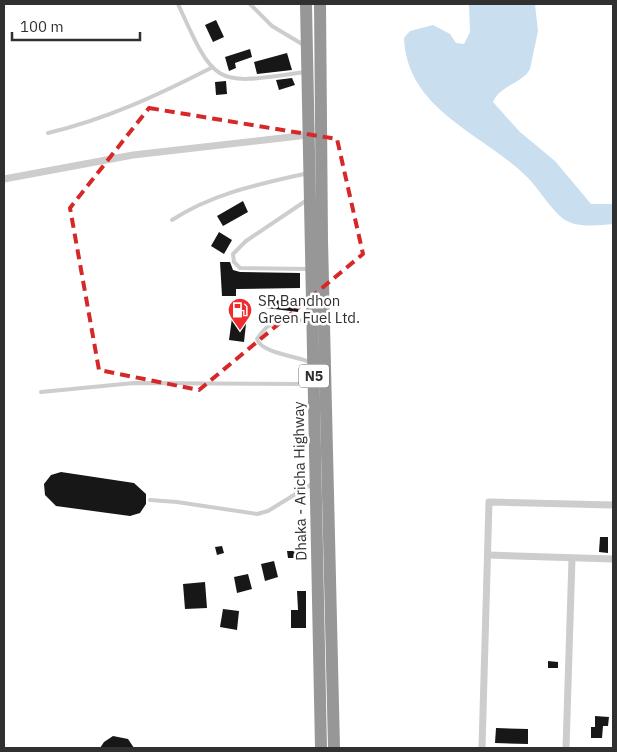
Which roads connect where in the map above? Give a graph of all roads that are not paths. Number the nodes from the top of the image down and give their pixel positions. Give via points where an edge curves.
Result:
1 (178, 4) edge
2 (250, 4) edge
3 (306, 4) edge
4 (320, 4) edge
5 (307, 49) junction
6 (211, 68) junction
7 (307, 72) junction
8 (48, 133) dead end
9 (308, 135) junction
10 (310, 173) junction
11 (4, 179) edge
12 (310, 198) junction
13 (172, 220) dead end
14 (312, 269) junction
15 (313, 321) junction
16 (314, 364) junction
17 (314, 384) junction
18 (41, 392) dead end
19 (316, 482) junction
20 (150, 500) dead end
21 (613, 505) edge
22 (488, 555) junction
23 (572, 558) junction
24 (613, 559) edge
25 (321, 748) edge
26 (334, 748) edge
27 (482, 748) edge
28 (566, 748) edge

1 - 6 lane
2 - 5 lane via 272,26 301,42
3 - 5 highway, Dhaka - Aricha Highway / N5
4 - 26 highway, Dhaka - Aricha Highway / N5
5 - 7 highway, Dhaka - Aricha Highway / N5
6 - 7 lane via 224,77 237,80
6 - 8 lane via 124,110
7 - 9 highway, Dhaka - Aricha Highway / N5
9 - 10 highway, Dhaka - Aricha Highway / N5
9 - 11 street via 133,155
10 - 12 highway, Dhaka - Aricha Highway / N5
10 - 13 lane via 220,195 193,206
12 - 14 highway, Dhaka - Aricha Highway / N5
12 - 14 lane via 246,241 233,254 234,262 240,268
14 - 15 highway, Dhaka - Aricha Highway / N5
15 - 16 highway, Dhaka - Aricha Highway / N5
15 - 16 lane via 272,322 257,340 268,351 300,357
16 - 17 highway, Dhaka - Aricha Highway / N5
17 - 18 lane via 134,384
17 - 19 highway, Dhaka - Aricha Highway / N5
19 - 20 lane via 268,511 257,514
19 - 25 highway, Dhaka - Aricha Highway / N5
21 - 22 street via 490,502
22 - 23 street
22 - 27 street
23 - 24 street
23 - 28 street

